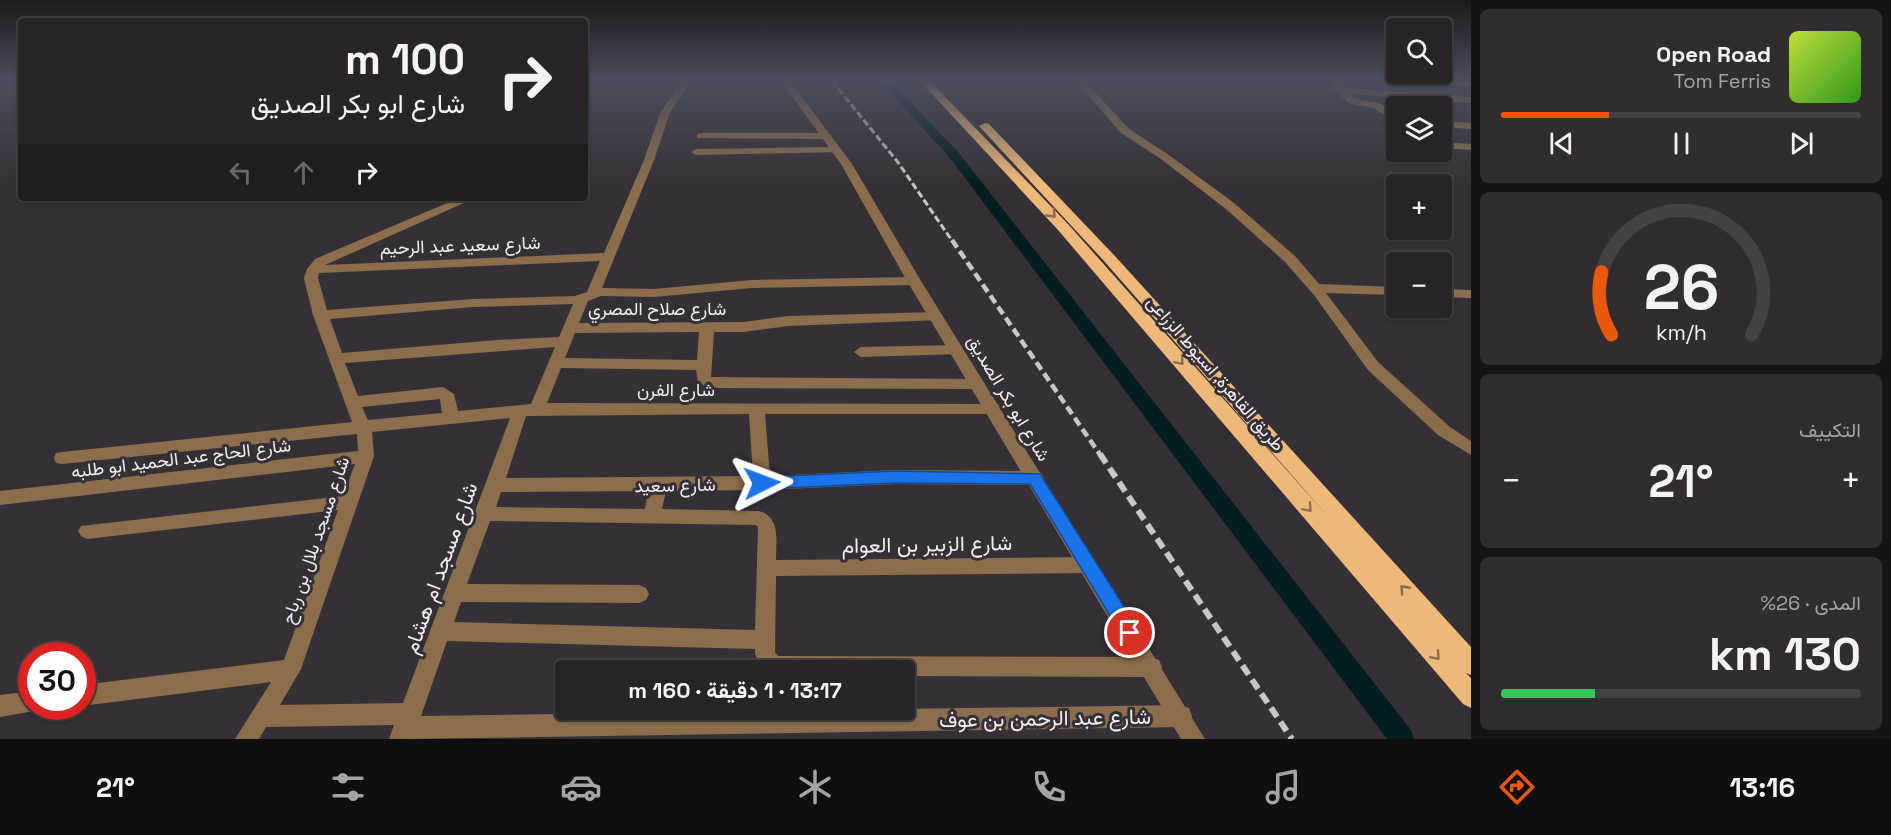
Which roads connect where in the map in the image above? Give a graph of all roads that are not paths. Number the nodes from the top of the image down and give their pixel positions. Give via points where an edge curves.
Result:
1 (664, 115) edge
2 (811, 115) edge
3 (961, 115) edge
4 (970, 115) edge
5 (1111, 115) edge
6 (1452, 125) edge
7 (1471, 126) edge
8 (701, 136) dead end
9 (826, 136) junction
10 (1452, 146) edge
11 (1470, 147) edge
12 (837, 150) junction
13 (696, 152) dead end
14 (1021, 172) junction
15 (462, 201) edge
16 (609, 257) junction
17 (1101, 259) junction
18 (314, 269) junction
19 (914, 281) junction
20 (1316, 288) junction
21 (1386, 291) edge
22 (1452, 293) edge
23 (1471, 294) edge
24 (587, 296) junction
25 (320, 315) junction
26 (936, 317) junction
27 (707, 327) junction
28 (570, 328) junction
29 (564, 342) junction
30 (956, 350) junction
31 (861, 352) dead end
32 (336, 359) junction
33 (556, 363) junction
34 (703, 365) junction
35 (977, 384) junction
36 (352, 402) junction
37 (992, 408) junction
38 (757, 409) junction
39 (529, 410) junction
40 (450, 418) junction
41 (361, 426) junction
42 (1471, 449) edge
43 (366, 456) junction
44 (62, 458) dead end
45 (1035, 478) junction
46 (762, 483) junction
47 (495, 485) junction
48 (658, 485) junction
49 (0, 498) edge
50 (350, 502) junction
51 (483, 514) junction
52 (652, 516) junction
53 (87, 531) dead end
54 (1088, 565) junction
55 (766, 568) junction
56 (454, 593) junction
57 (639, 594) dead end
58 (440, 631) junction
59 (765, 640) junction
60 (1471, 664) edge
61 (1152, 667) junction
62 (291, 669) junction
63 (96, 694) edge
64 (1471, 696) edge
65 (18, 704) edge
66 (0, 706) edge
67 (262, 716) junction
68 (1180, 716) junction
69 (405, 726) edge
70 (246, 739) edge
71 (1194, 739) edge

1 - 16 street, شارع مسجد ام هشام
2 - 9 street, شارع ابو بكر الصديق
3 - 14 highway, طريق القاهرة, اسيوط الزراعى
4 - 14 highway, طريق القاهرة, اسيوط الزراعى
5 - 20 street via 1125,131 1230,206 1290,259
6 - 7 street
8 - 9 street
9 - 12 street, شارع ابو بكر الصديق
10 - 11 street
12 - 13 street
12 - 19 street, شارع ابو بكر الصديق
14 - 17 highway, طريق القاهرة, اسيوط الزراعى
15 - 18 street via 320,262
16 - 18 street, شارع سعيد عبد الرحيم
16 - 24 street, شارع مسجد ام هشام
60 -> 17 highway, طريق القاهرة, اسيوط الزراعى
17 -> 64 highway, طريق القاهرة, اسيوط الزراعى
18 - 25 street, شارع مسجد بلال بن رباح via 311,278
19 - 24 street via 762,284
19 - 26 street, شارع ابو بكر الصديق
20 - 21 street
20 - 42 street via 1373,366 1444,431
22 - 23 street
24 - 25 street
24 - 28 street, شارع مسجد ام هشام
25 - 32 street, شارع مسجد بلال بن رباح
26 - 27 street, شارع صلاح المصري
26 - 30 street, شارع ابو بكر الصديق
27 - 28 street, شارع صلاح المصري
27 - 34 street
28 - 29 street, شارع مسجد ام هشام
29 - 32 street
29 - 33 street, شارع مسجد ام هشام
30 - 31 street
30 - 35 street, شارع ابو بكر الصديق
32 - 36 street, شارع مسجد بلال بن رباح
33 - 34 street
33 - 39 street, شارع مسجد ام هشام
34 - 35 street via 703,380 708,383
35 - 37 street, شارع ابو بكر الصديق
36 - 40 street via 443,393 449,398
36 - 41 street, شارع مسجد بلال بن رباح
37 - 38 street, شارع الفرن
37 - 45 street, شارع ابو بكر الصديق
38 - 39 street, شارع الفرن
38 - 46 street
39 - 40 street, شارع الفرن
39 - 47 street, شارع مسجد ام هشام
40 - 41 street, شارع الفرن
41 - 43 street, شارع مسجد بلال بن رباح via 366,437
41 - 44 street, شارع الفرن
43 - 49 street, شارع الحاج عبد الحميد ابو طلبه
43 - 50 street, شارع مسجد بلال بن رباح
45 - 46 street, شارع سعيد via 886,477
45 - 54 street, شارع ابو بكر الصديق
46 - 48 street, شارع سعيد
47 - 48 street, شارع سعيد
47 - 51 street, شارع مسجد ام هشام
48 - 52 street
50 - 53 street
50 - 62 street, شارع مسجد بلال بن رباح
51 - 52 street
51 - 56 street, شارع مسجد ام هشام
52 - 55 street via 759,518 767,527
54 - 55 street, شارع الزبير بن العوام
54 - 61 street, شارع ابو بكر الصديق
55 - 59 street
56 - 57 street
56 - 58 street, شارع مسجد ام هشام
58 - 59 street
58 - 69 street, شارع مسجد ام هشام
59 - 61 street via 767,660 776,666
61 - 68 street, شارع ابو بكر الصديق
62 - 63 street
62 - 67 street, شارع مسجد بلال بن رباح
65 - 66 street
67 - 69 street, شارع عبد الرحمن بن عوف
67 - 70 street, شارع مسجد بلال بن رباح
68 - 69 street, شارع عبد الرحمن بن عوف
68 - 71 street, شارع ابو بكر الصديق

